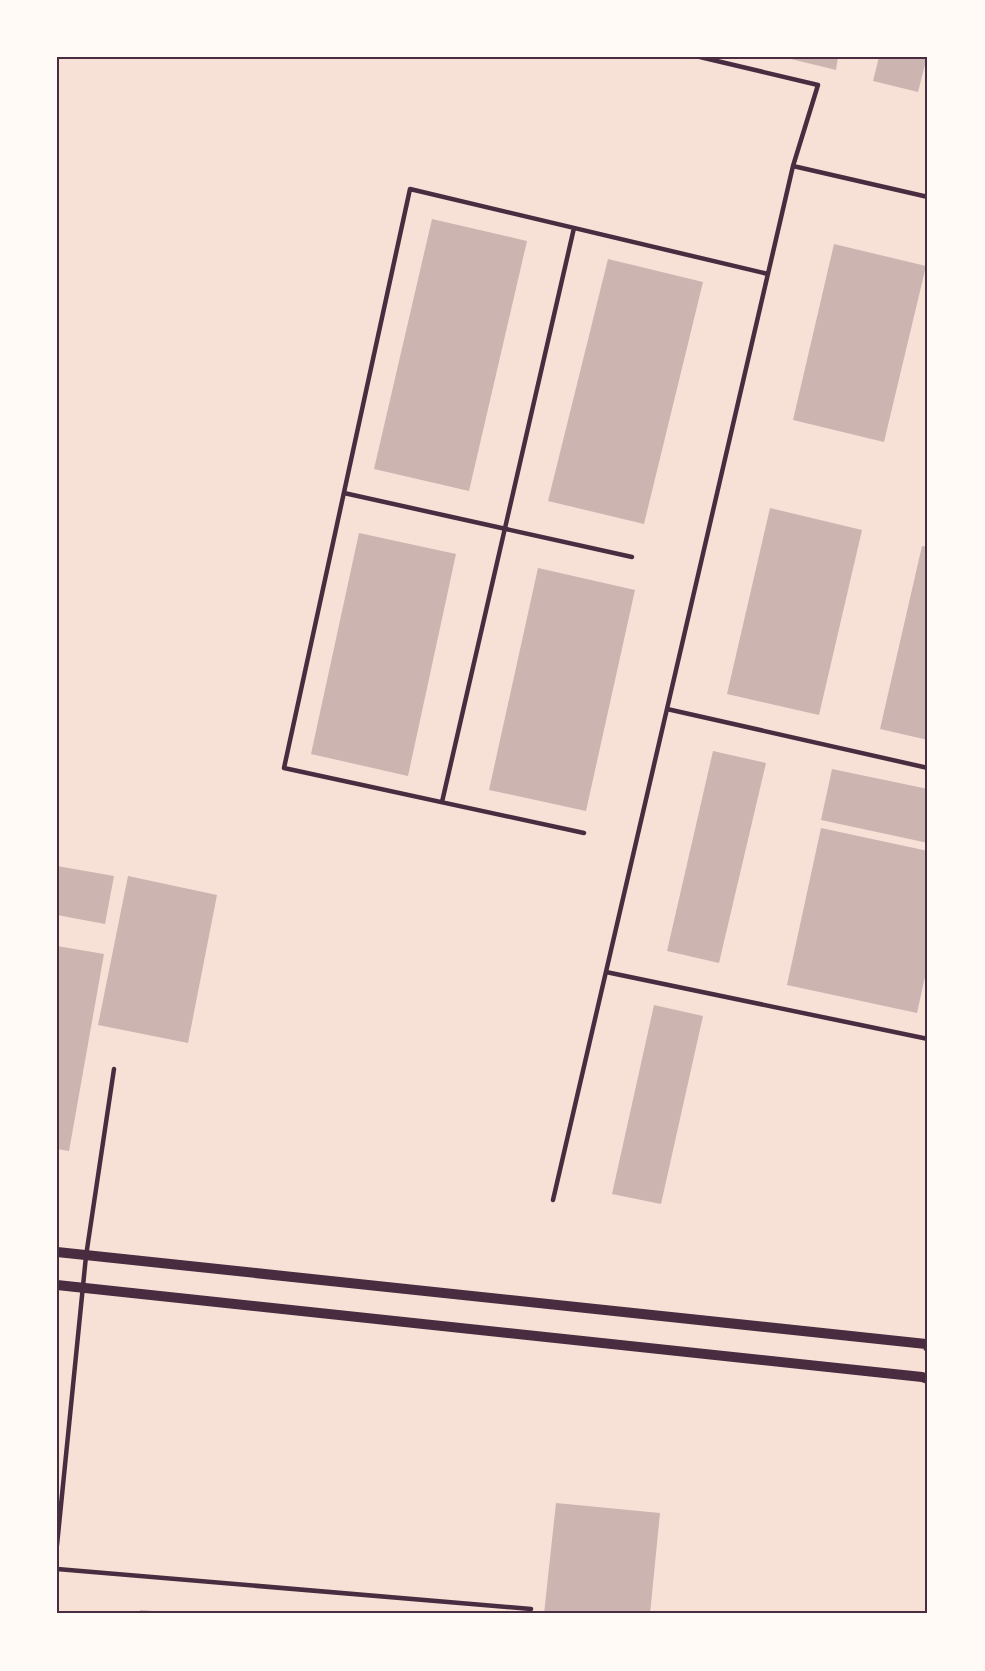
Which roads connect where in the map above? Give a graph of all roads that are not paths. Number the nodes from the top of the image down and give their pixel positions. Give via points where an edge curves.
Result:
1 (700, 57) edge
2 (793, 166) junction
3 (928, 197) edge
4 (574, 228) junction
5 (768, 274) junction
6 (344, 493) junction
7 (505, 528) junction
8 (632, 557) dead end
9 (667, 709) junction
10 (928, 768) edge
11 (442, 802) junction
12 (584, 833) dead end
13 (606, 972) junction
14 (928, 1039) edge
15 (114, 1069) dead end
16 (553, 1200) dead end
17 (57, 1252) edge
18 (86, 1256) junction
19 (57, 1285) edge
20 (83, 1287) junction
21 (928, 1347) edge
22 (928, 1379) edge
23 (57, 1545) edge
24 (57, 1569) edge
25 (531, 1610) dead end

1 - 2 lane via 818,85
2 - 3 lane
2 - 5 lane
4 - 5 lane
4 - 6 lane via 410,189
4 - 7 lane
5 - 9 lane
6 - 7 lane
6 - 11 lane via 284,768
7 - 8 lane
7 - 11 lane
9 - 10 lane
9 - 13 lane
11 - 12 lane
13 - 14 lane
13 - 16 lane
15 - 18 lane
17 - 18 street
18 - 20 lane
18 - 21 street
19 - 20 street
20 - 22 street
20 - 23 lane
24 - 25 lane

